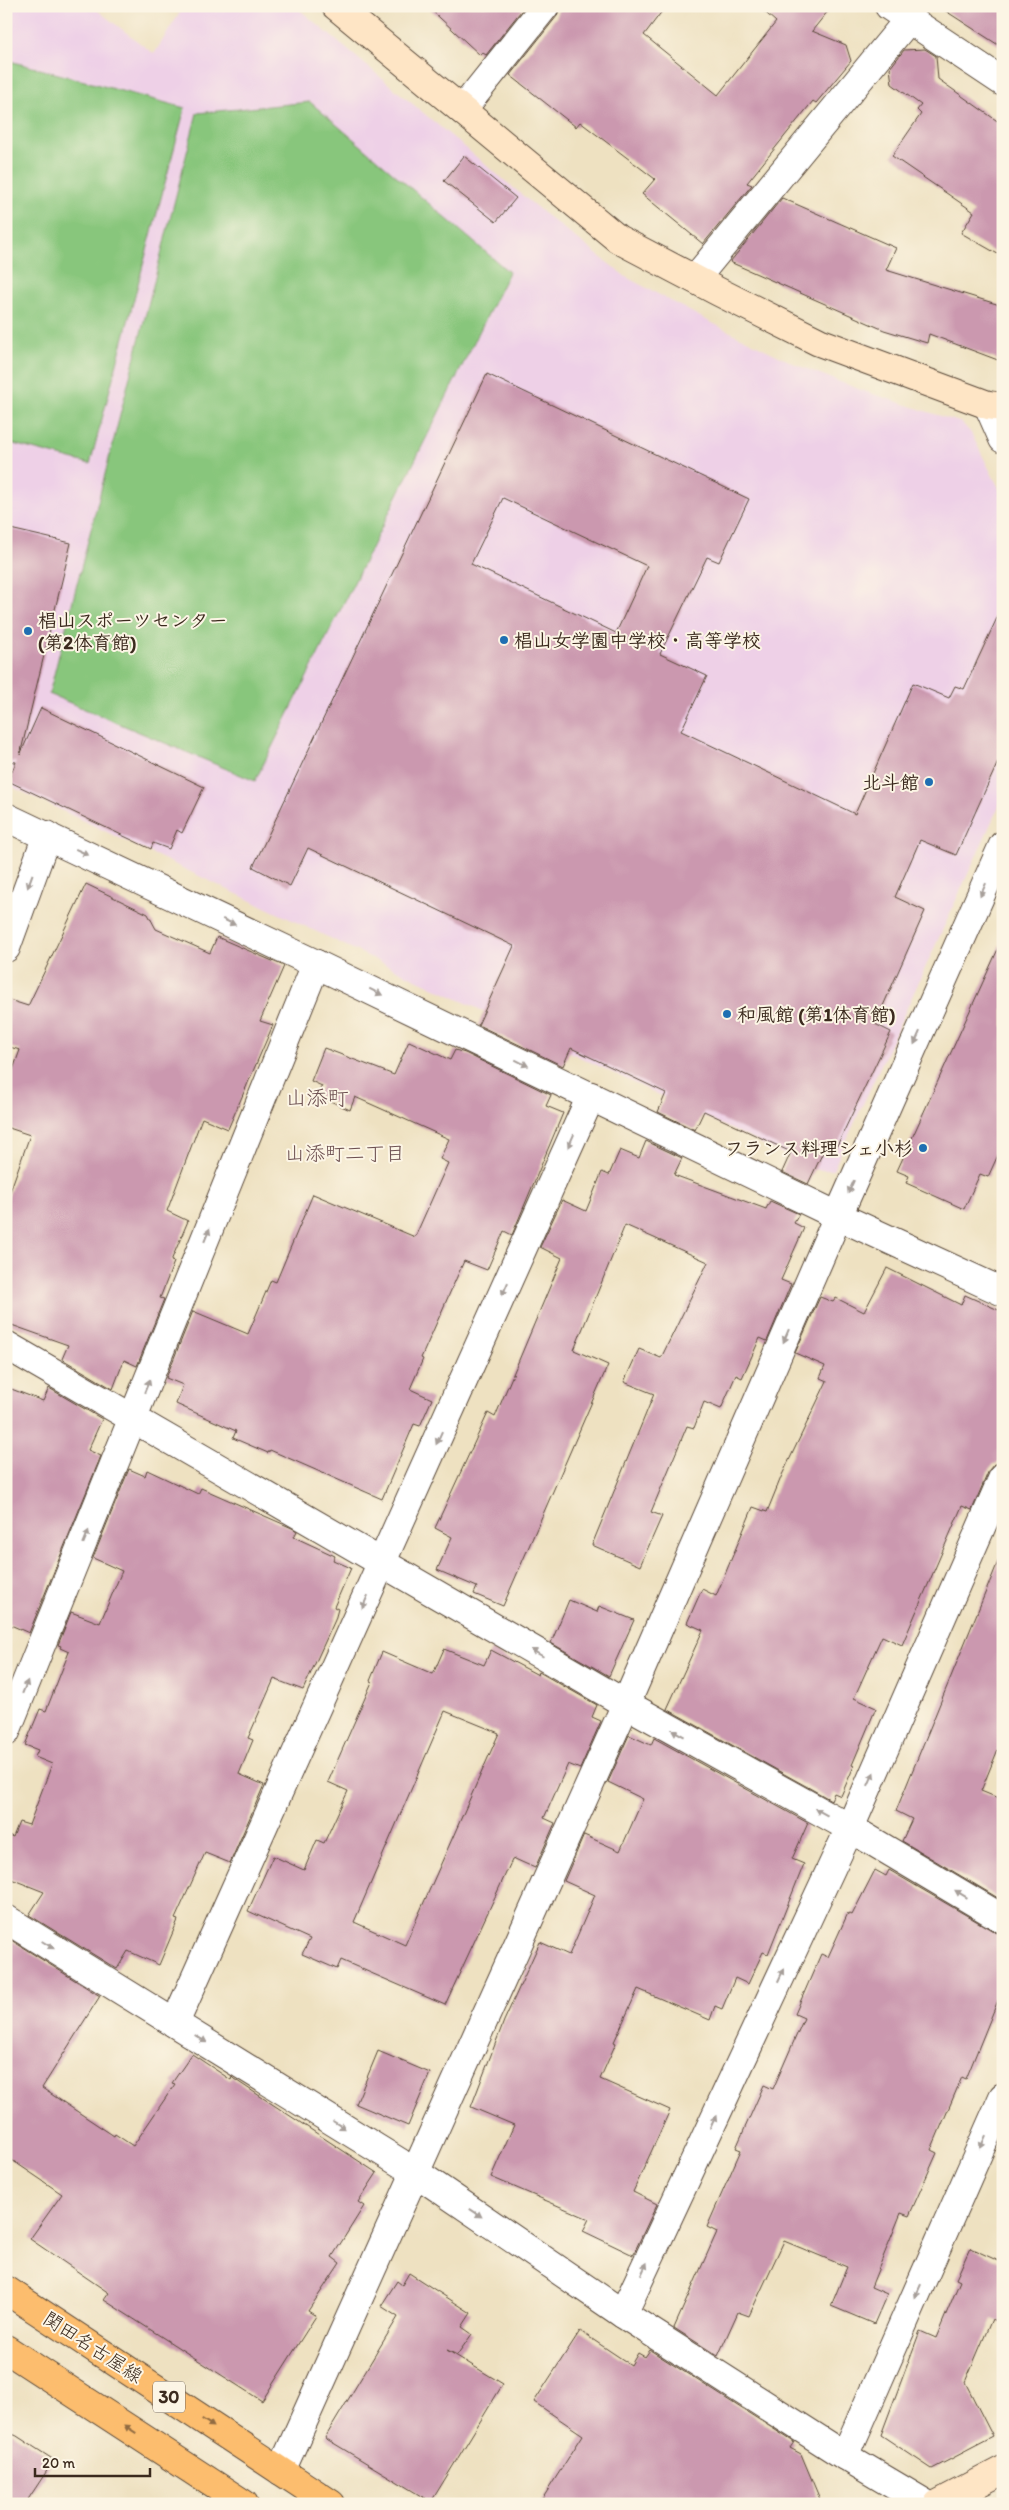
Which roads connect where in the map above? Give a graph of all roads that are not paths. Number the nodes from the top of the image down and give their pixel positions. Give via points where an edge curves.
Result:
1 (336, 6) edge
2 (545, 6) edge
3 (899, 13) edge
4 (1003, 82) edge
5 (462, 110) junction
6 (695, 280) junction
7 (995, 406) edge
8 (1003, 439) edge
9 (6, 817) edge
10 (47, 836) junction
11 (1003, 845) edge
12 (6, 948) edge
13 (316, 964) junction
14 (591, 1096) junction
15 (838, 1216) junction
16 (1001, 1290) edge
17 (6, 1345) edge
18 (134, 1419) junction
19 (1003, 1478) edge
20 (382, 1564) junction
21 (626, 1704) junction
22 (6, 1732) edge
23 (850, 1828) junction
24 (6, 1919) edge
25 (1003, 1919) edge
26 (176, 2023) junction
27 (1003, 2098) edge
28 (415, 2172) junction
29 (6, 2290) edge
30 (623, 2314) junction
31 (6, 2349) edge
32 (845, 2456) junction
33 (1003, 2470) edge
34 (281, 2471) junction
35 (244, 2504) edge
36 (331, 2504) edge
37 (926, 2504) edge
38 (938, 2504) edge

1 - 5 street
2 - 5 street
3 - 4 street
3 - 6 street
5 - 6 street via 618,239
6 - 7 street via 819,342
7 - 8 street
9 - 10 street
10 -> 12 street
10 -> 13 street
11 -> 15 street
13 -> 14 street
18 -> 13 street
14 - 15 street
14 -> 20 street
15 - 16 street
15 -> 21 street
17 - 18 street
18 - 20 street
22 -> 18 street
23 -> 19 street
21 -> 20 street
20 -> 26 street
23 -> 21 street
21 - 28 street
25 -> 23 street
30 -> 23 street
24 -> 26 street
26 -> 28 street
27 -> 32 street
28 -> 30 street
28 - 34 street
29 -> 34 main road, 関田名古屋線 / 30
30 - 32 street
35 -> 31 main road, 30
32 - 37 street
33 - 38 street
34 - 36 main road, 関田名古屋線 / 30

